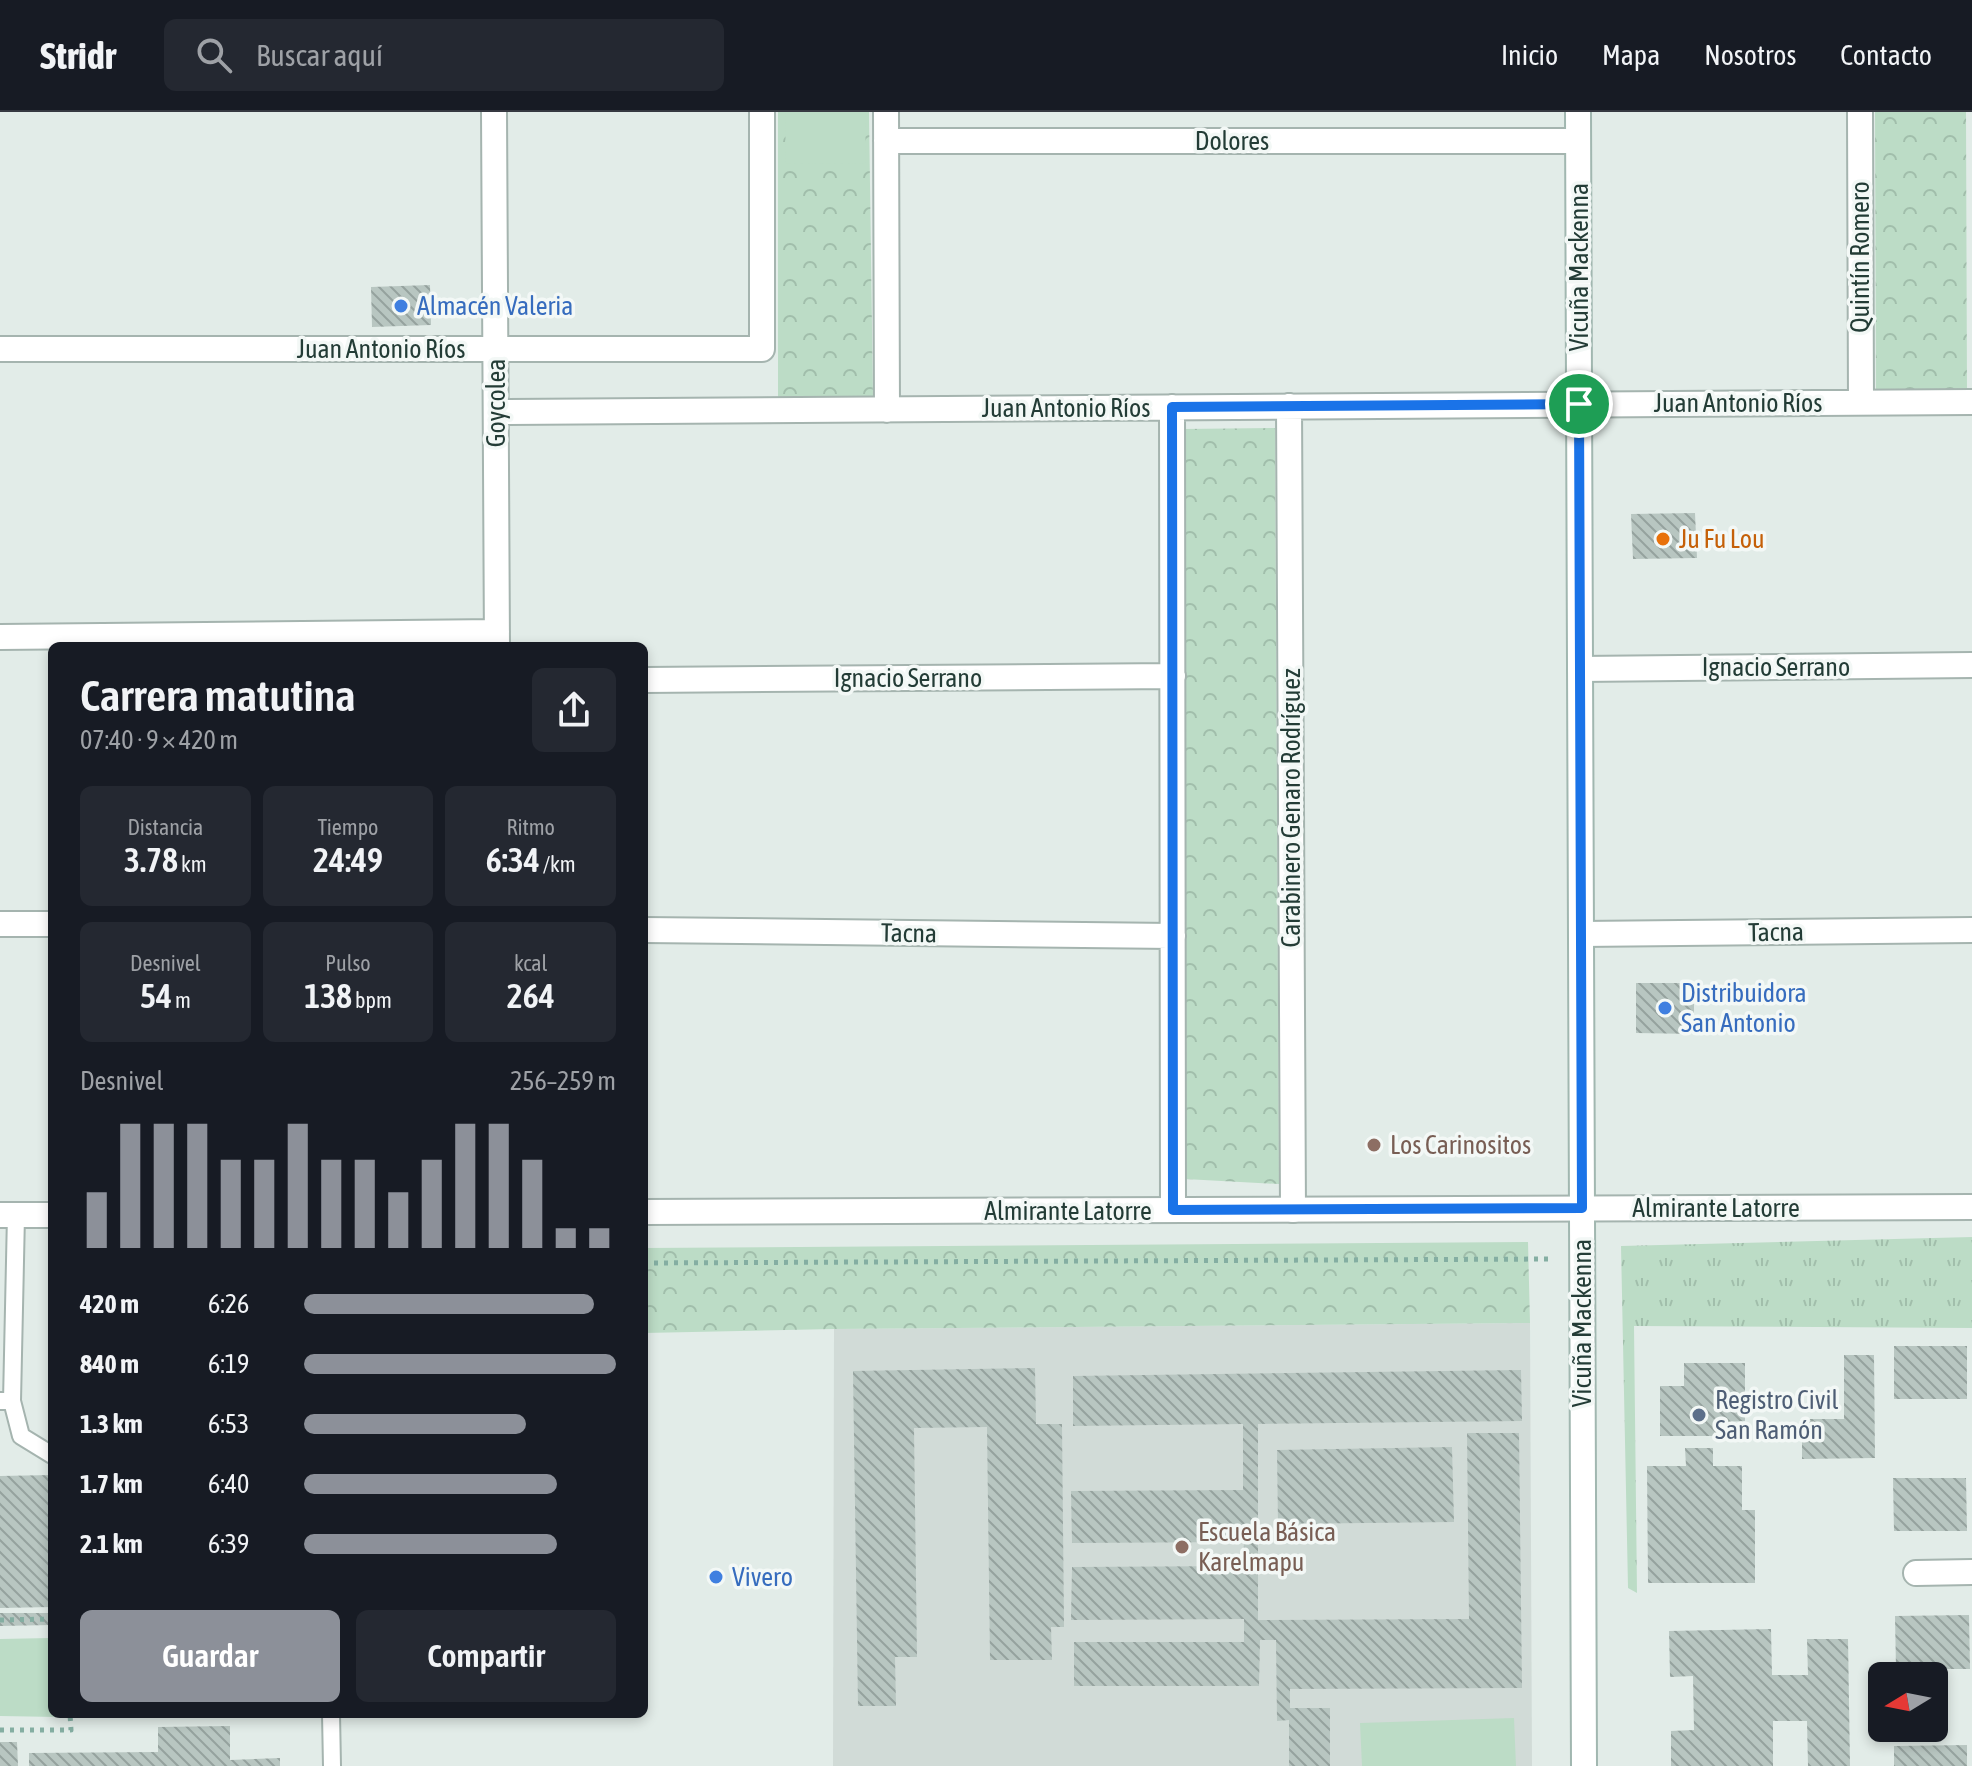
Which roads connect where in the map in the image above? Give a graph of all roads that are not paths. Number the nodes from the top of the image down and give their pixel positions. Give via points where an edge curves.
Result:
1 (494, 112) edge
2 (762, 112) edge
3 (886, 112) edge
4 (1578, 112) edge
5 (1860, 112) edge
6 (886, 141) junction
7 (1578, 141) junction
8 (0, 349) edge
9 (495, 349) junction
10 (1861, 402) junction
11 (1972, 402) edge
12 (1579, 404) junction
13 (1289, 406) junction
14 (1172, 407) junction
15 (887, 410) junction
16 (496, 412) junction
17 (0, 637) edge
18 (497, 639) edge
19 (1972, 665) edge
20 (1580, 669) junction
21 (1173, 676) junction
22 (648, 680) edge
23 (0, 924) edge
24 (48, 924) edge
25 (648, 930) edge
26 (1972, 930) edge
27 (1581, 934) junction
28 (1173, 936) junction
29 (1972, 1207) edge
30 (1582, 1208) junction
31 (1173, 1210) junction
32 (1293, 1210) junction
33 (648, 1212) edge
34 (8, 1215) edge
35 (48, 1215) edge
36 (6, 1401) edge
37 (48, 1453) edge
38 (1972, 1572) edge
39 (1916, 1573) dead end
40 (331, 1718) edge
41 (332, 1766) edge
42 (1584, 1766) edge

1 - 9 street, Goycolea
2 - 9 street, Juan Antonio Ríos via 762,349
3 - 6 street
4 - 7 street, Vicuña Mackenna
5 - 10 street, Quintín Romero
6 - 7 street, Dolores
6 - 15 street
7 - 12 street, Vicuña Mackenna
8 - 9 street, Juan Antonio Ríos
9 - 16 street, Goycolea
10 - 11 street, Juan Antonio Ríos
10 - 12 street, Juan Antonio Ríos
12 - 13 street, Juan Antonio Ríos
12 - 20 street, Vicuña Mackenna
13 - 14 street, Juan Antonio Ríos
13 - 32 street, Carabinero Genaro Rodríguez
14 - 15 street, Juan Antonio Ríos
14 - 21 street
15 - 16 street, Juan Antonio Ríos
16 - 18 street, Goycolea
17 - 18 street
19 - 20 street, Ignacio Serrano
20 - 27 street, Vicuña Mackenna
21 - 22 street, Ignacio Serrano
21 - 28 street
23 - 24 street
25 - 28 street, Tacna
26 - 27 street, Tacna
27 - 30 street, Vicuña Mackenna
28 - 31 street
29 - 30 street, Almirante Latorre
30 - 32 street, Almirante Latorre
30 - 42 street, Vicuña Mackenna
31 - 32 street, Almirante Latorre
31 - 33 street, Almirante Latorre
34 - 35 street
34 - 36 lane
36 - 37 lane via 21,1436
38 - 39 street
40 - 41 lane

